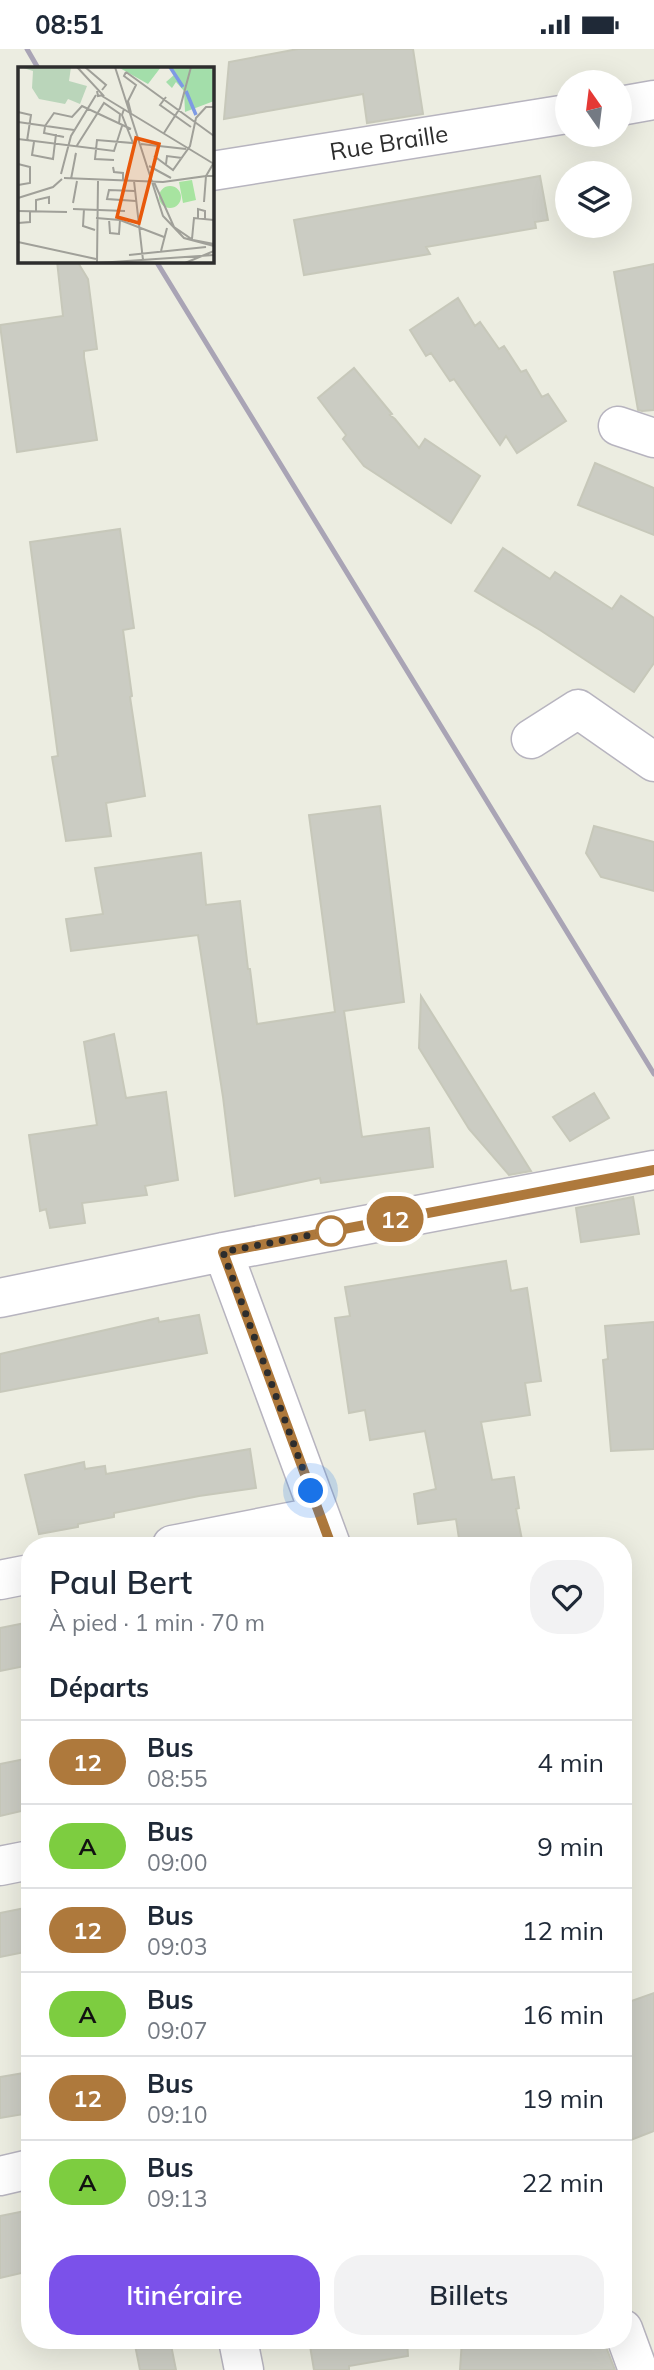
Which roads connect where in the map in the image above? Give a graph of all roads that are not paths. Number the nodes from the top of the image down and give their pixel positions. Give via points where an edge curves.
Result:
1 (654, 100) edge
2 (632, 104) edge
3 (555, 116) edge
4 (214, 171) edge
5 (618, 426) dead end
6 (654, 438) edge
7 (531, 739) dead end
8 (654, 762) edge
9 (654, 1170) edge
10 (223, 1252) junction
11 (0, 1298) edge
12 (325, 1530) edge
13 (254, 1537) edge
14 (21, 1576) edge
15 (0, 1580) edge
16 (21, 1862) edge
17 (0, 1866) edge
18 (21, 2171) edge
19 (0, 2176) edge
20 (240, 2349) edge
21 (630, 2349) edge
22 (244, 2370) edge
23 (638, 2370) edge

1 - 2 street
3 - 4 street, Rue Braille
5 - 6 street
7 - 8 street via 578,709
9 - 10 street
10 - 11 street
10 - 12 street
12 - 13 street
14 - 15 street
16 - 17 street
18 - 19 street
20 - 22 street
21 - 23 street

